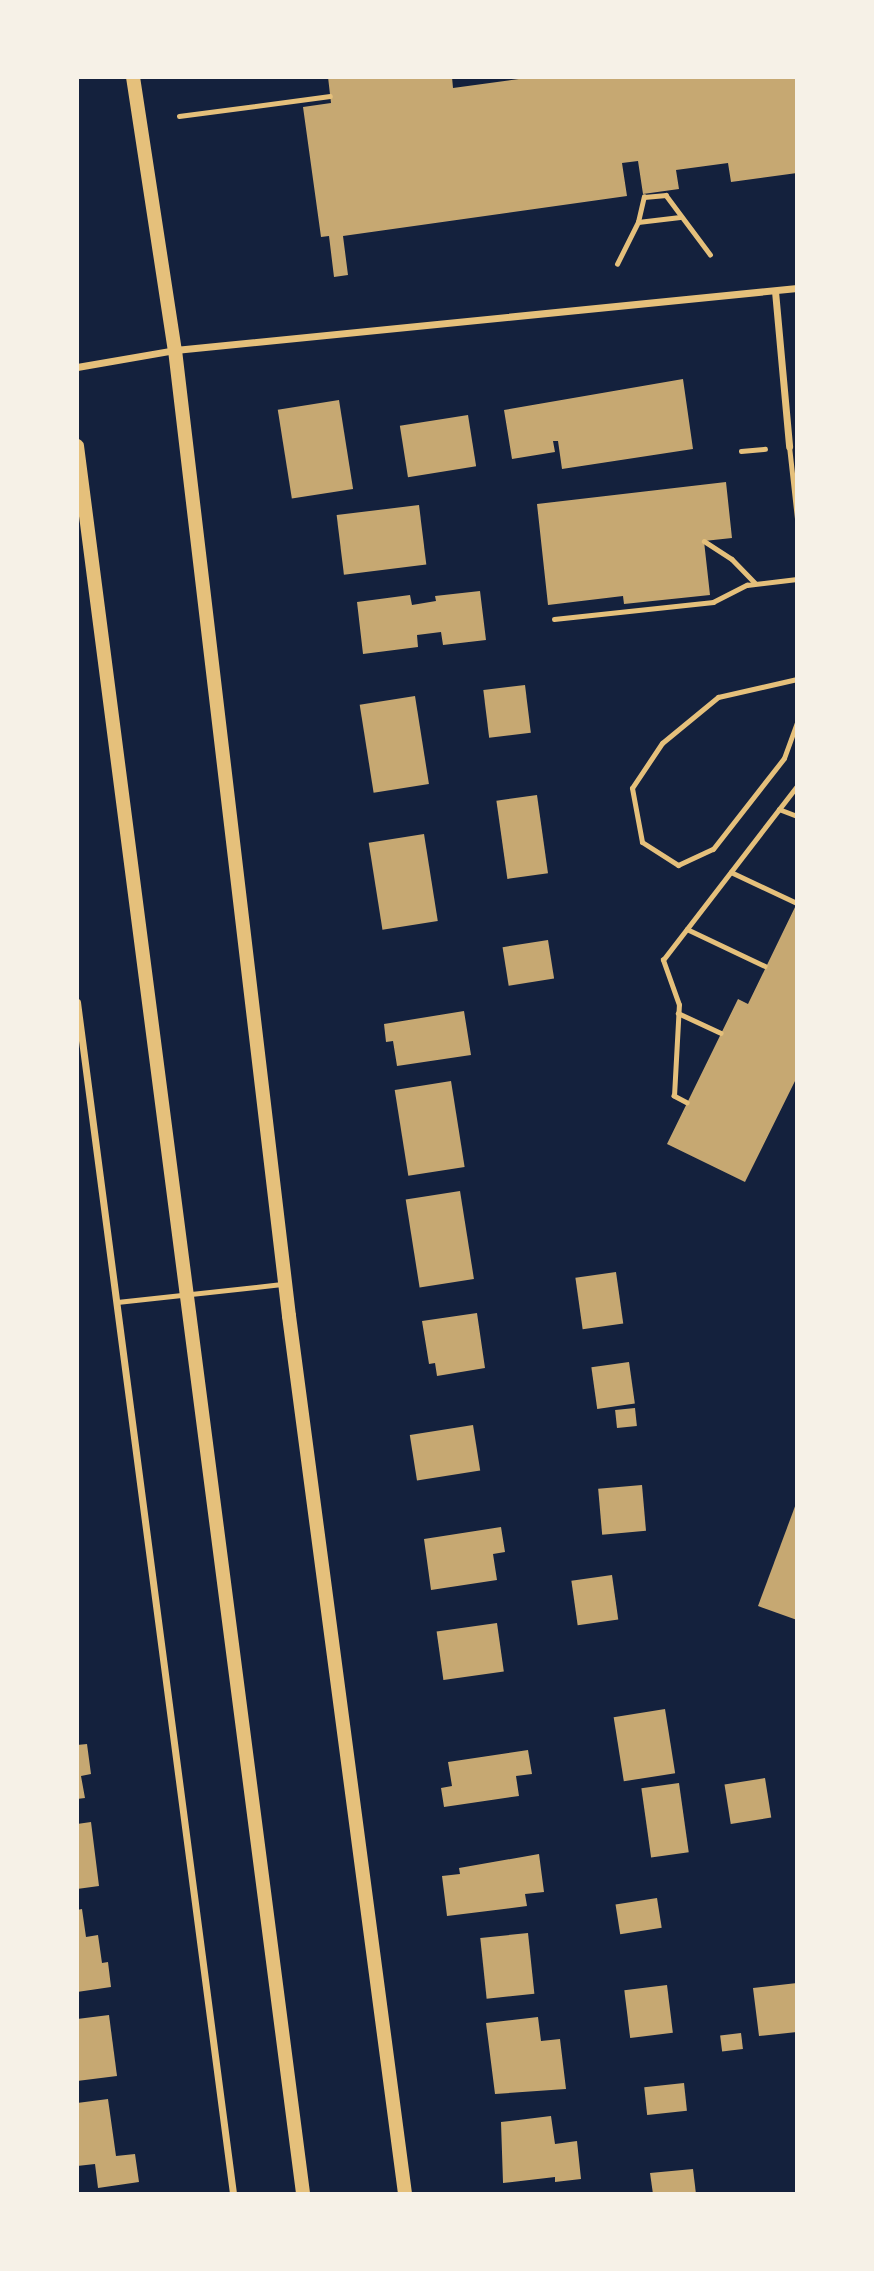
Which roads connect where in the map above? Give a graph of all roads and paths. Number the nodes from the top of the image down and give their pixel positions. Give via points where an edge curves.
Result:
1 (134, 77) edge
2 (330, 96) dead end
3 (179, 116) dead end
4 (680, 217) junction
5 (638, 222) junction
6 (710, 254) dead end
7 (617, 264) dead end
8 (797, 288) edge
9 (775, 291) junction
10 (175, 350) junction
11 (77, 367) edge
12 (77, 446) edge
13 (789, 446) joint
14 (797, 519) edge
15 (704, 541) dead end
16 (797, 579) edge
17 (756, 584) junction
18 (554, 619) dead end
19 (797, 679) edge
20 (797, 723) edge
21 (797, 786) edge
22 (779, 809) junction
23 (797, 816) edge
24 (731, 872) junction
25 (797, 903) edge
26 (687, 929) junction
27 (765, 966) dead end
28 (77, 1002) edge
29 (678, 1013) junction
30 (721, 1033) dead end
31 (687, 1103) dead end
32 (285, 1284) junction
33 (187, 1296) junction
34 (117, 1302) junction
35 (233, 2194) edge
36 (303, 2194) edge
37 (405, 2194) edge

1 - 10 main road
2 - 3 path
4 - 5 path
4 - 5 path via 666,195 644,197
4 - 6 path
5 - 7 path
8 - 9 street
9 - 10 street
9 - 13 street
10 - 11 street
10 - 32 main road
12 - 33 main road
13 - 14 lane
15 - 17 path via 732,559
16 - 17 path
17 - 18 path via 713,602
19 - 20 lane via 718,697 662,743 632,788 642,842 678,865 713,849 784,758
21 - 22 path
22 - 23 path
22 - 24 path
24 - 25 path
24 - 26 path
26 - 27 path
26 - 29 path via 663,960
28 - 34 street
29 - 30 path
29 - 31 path via 674,1096
32 - 33 lane
32 - 37 main road
33 - 34 lane
33 - 36 main road
34 - 35 street

